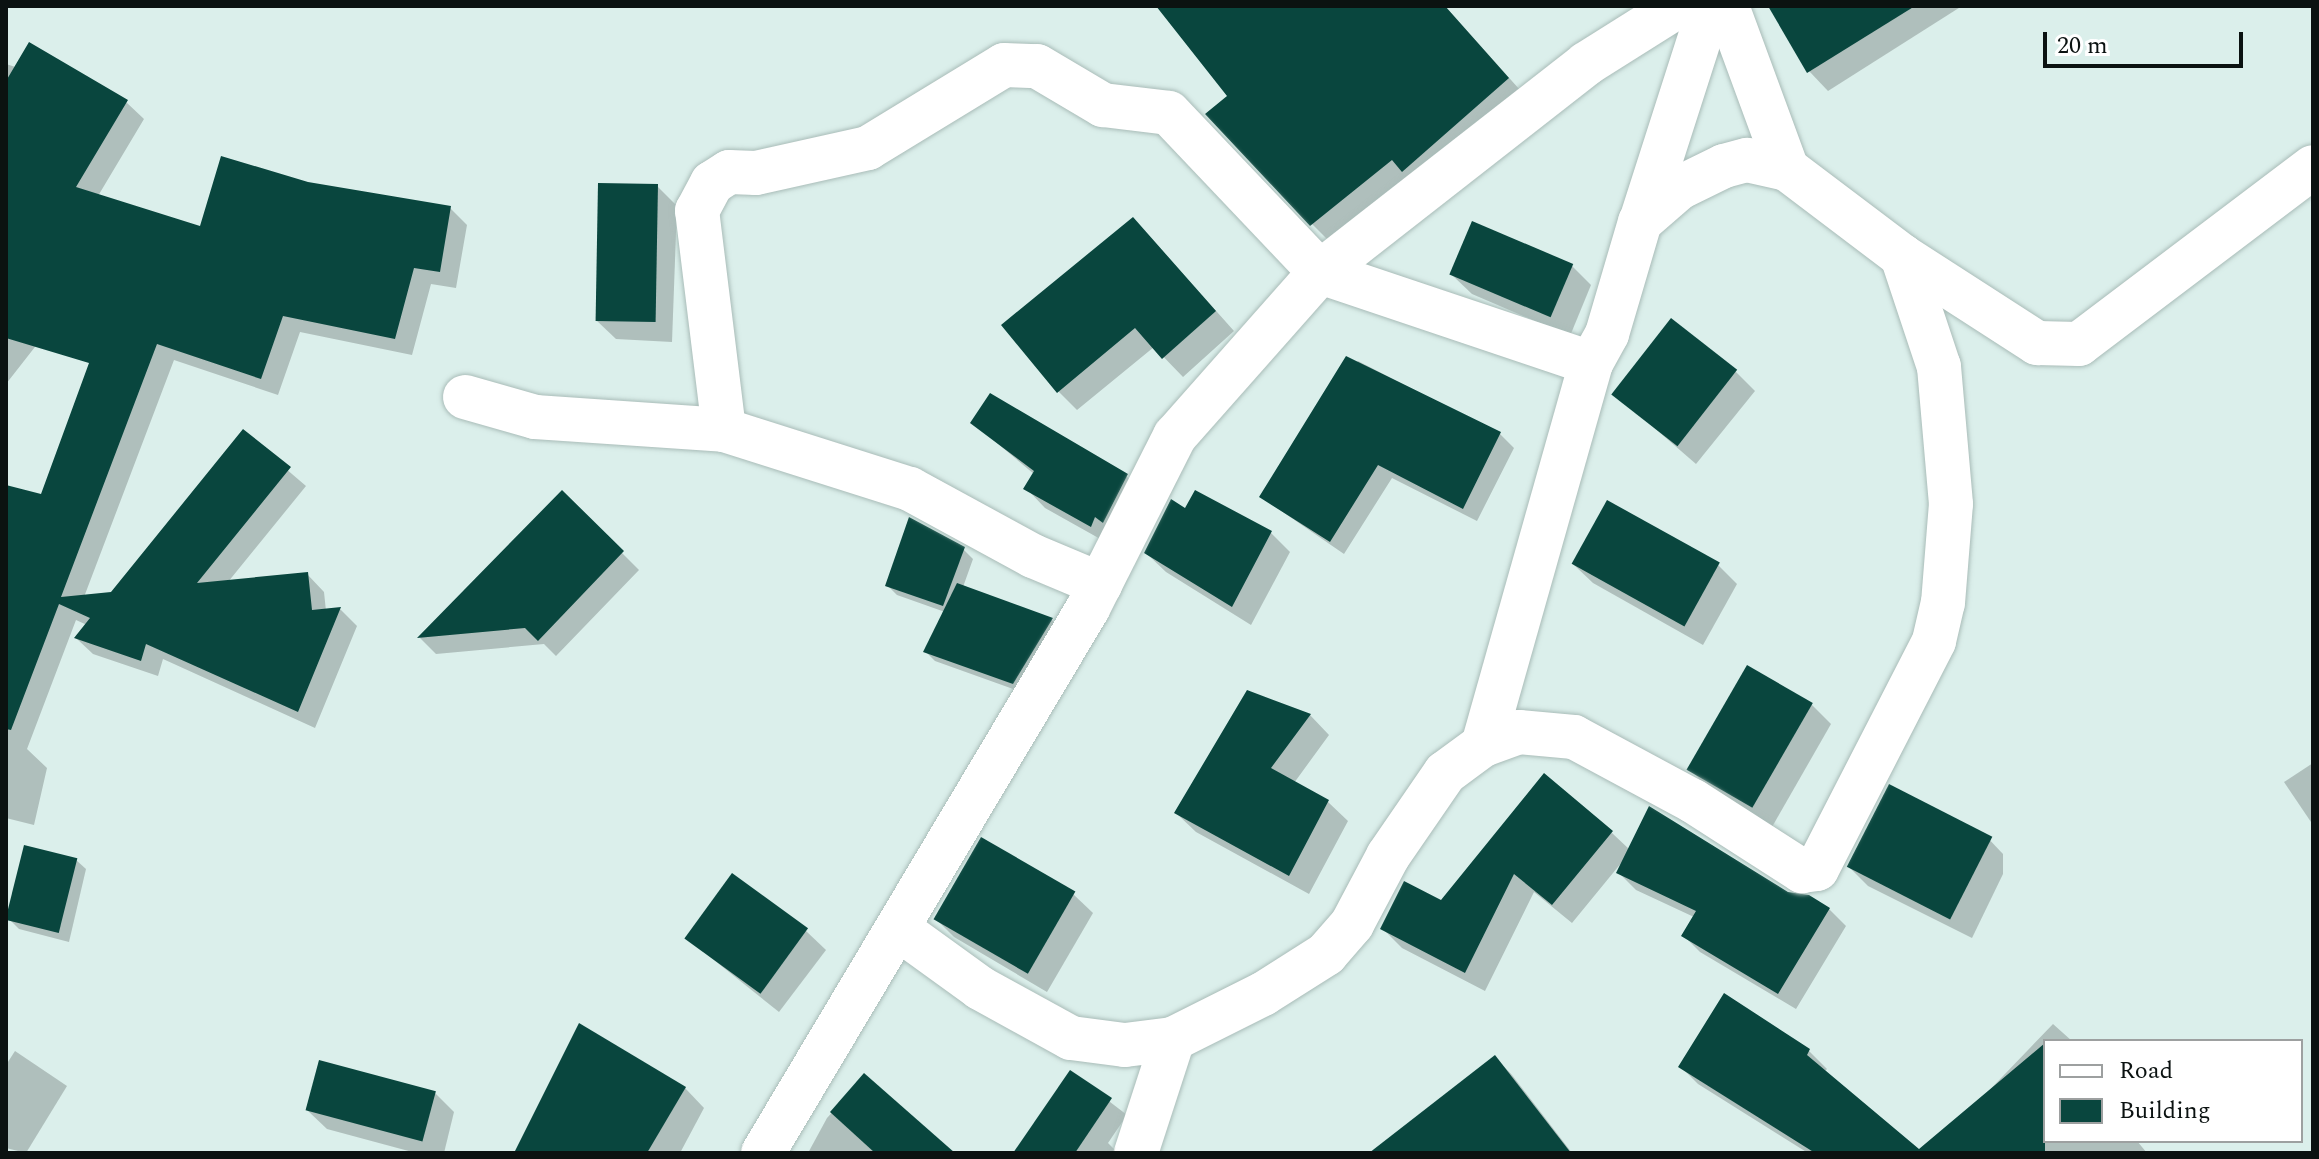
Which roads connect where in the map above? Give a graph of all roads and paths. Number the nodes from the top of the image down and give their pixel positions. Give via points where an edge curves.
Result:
1 (1678, 6) edge
2 (1710, 6) edge
3 (1727, 6) edge
4 (2313, 167) edge
5 (1787, 169) junction
6 (1640, 222) junction
7 (1902, 256) junction
8 (1320, 272) junction
9 (1591, 363) junction
10 (465, 397) dead end
11 (724, 430) junction
12 (1100, 584) junction
13 (1483, 745) junction
14 (900, 930) junction
15 (1173, 1039) junction
16 (763, 1153) edge
17 (1136, 1153) edge

1 - 8 street via 1586,64
2 - 6 street
3 - 5 street
4 - 7 street via 2079,344 2037,343
5 - 6 street via 1747,160 1724,166 1679,188
5 - 7 street
6 - 9 street via 1607,334
7 - 13 street via 1939,367 1951,504 1943,603 1934,641 1817,869 1802,871 1693,801 1574,737 1519,732
8 - 9 street
8 - 11 street via 1169,113 1103,105 1037,66 1004,65 868,148 756,173 729,172 712,183 697,211
8 - 12 street via 1175,436
9 - 13 street
10 - 11 street via 535,417
11 - 12 street via 910,489 1033,556
12 - 14 street
13 - 15 street via 1445,773 1388,856 1352,924 1326,954 1263,994
14 - 15 street via 980,988 1071,1038 1125,1045
14 - 16 street
15 - 17 street

